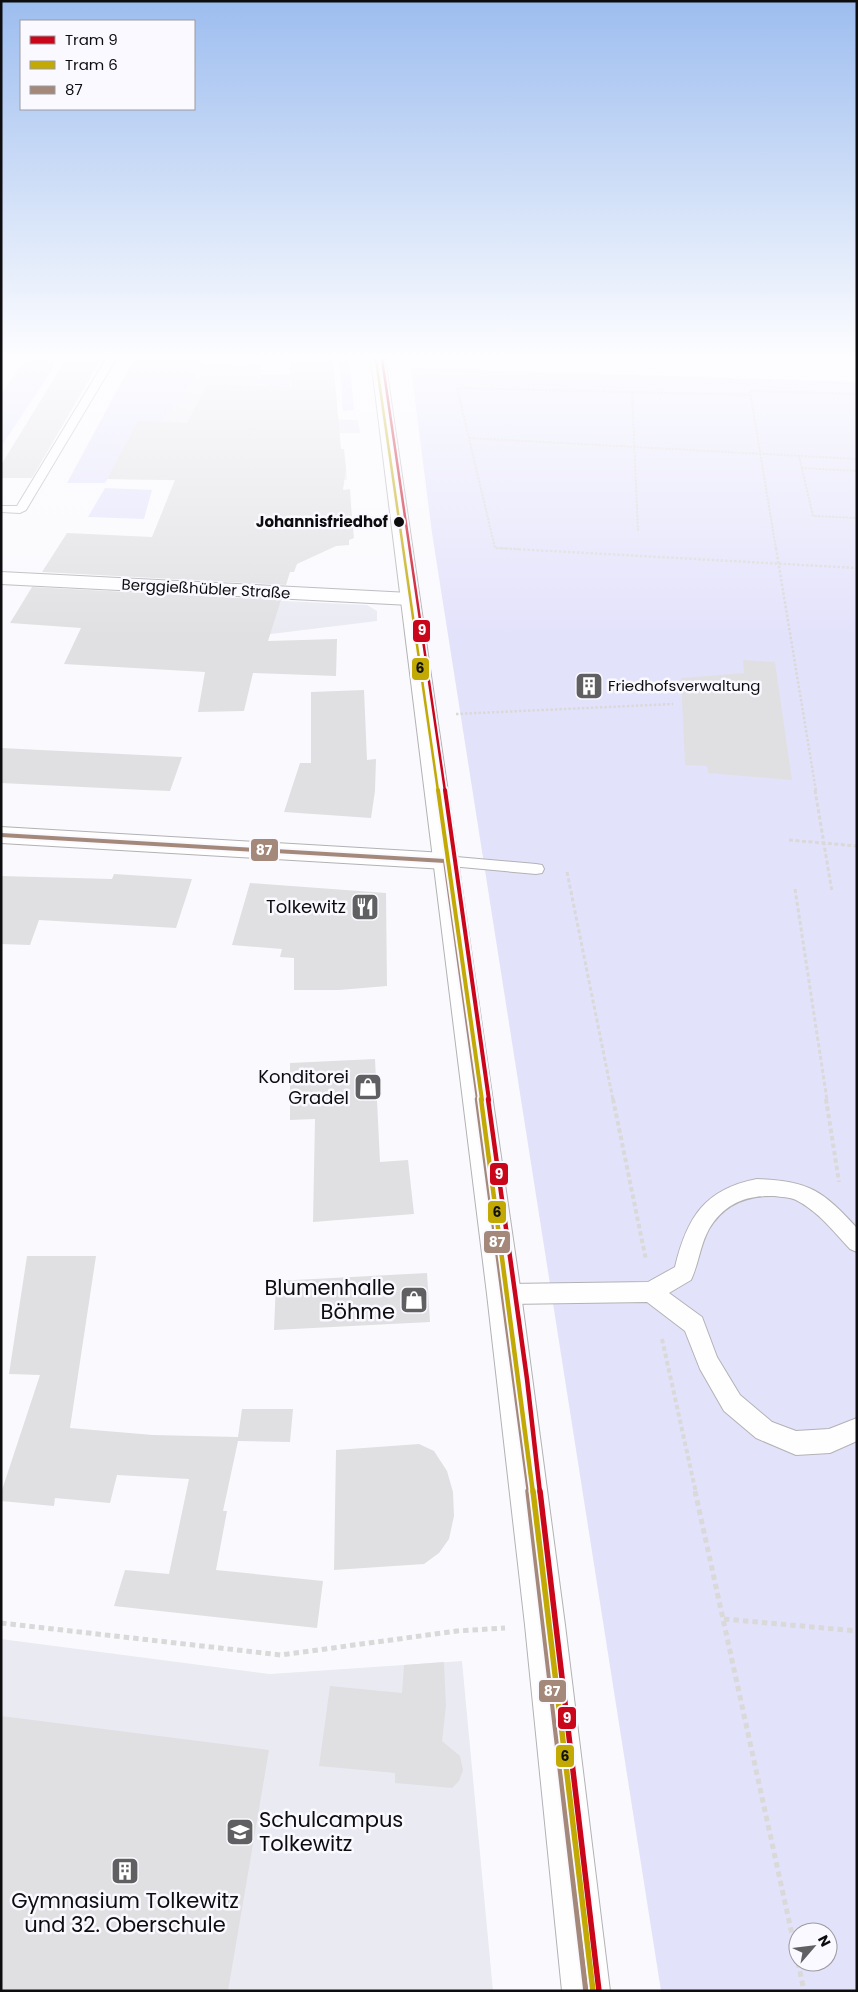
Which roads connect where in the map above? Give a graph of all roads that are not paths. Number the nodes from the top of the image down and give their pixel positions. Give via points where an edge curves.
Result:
1 (55, 452) edge
2 (390, 452) edge
3 (1, 509) edge
4 (1, 578) edge
5 (410, 599) junction
6 (1, 835) edge
7 (445, 861) junction
8 (536, 870) dead end
9 (831, 1213) junction
10 (857, 1221) edge
11 (857, 1243) edge
12 (652, 1292) junction
13 (504, 1294) junction
14 (857, 1429) edge
15 (586, 1991) edge

1 - 3 lane via 20,510
2 - 5 main road
4 - 5 main road, Berggießhübler Straße
5 - 7 main road
6 - 7 main road
7 - 8 lane
7 - 13 main road
9 - 10 lane
9 - 11 lane
9 - 12 lane via 799,1191 763,1186 736,1193 717,1204 700,1224 688,1250 684,1273
12 - 13 lane
12 - 14 lane via 694,1324 708,1362 732,1403 764,1430 796,1443 830,1441
13 - 15 main road

